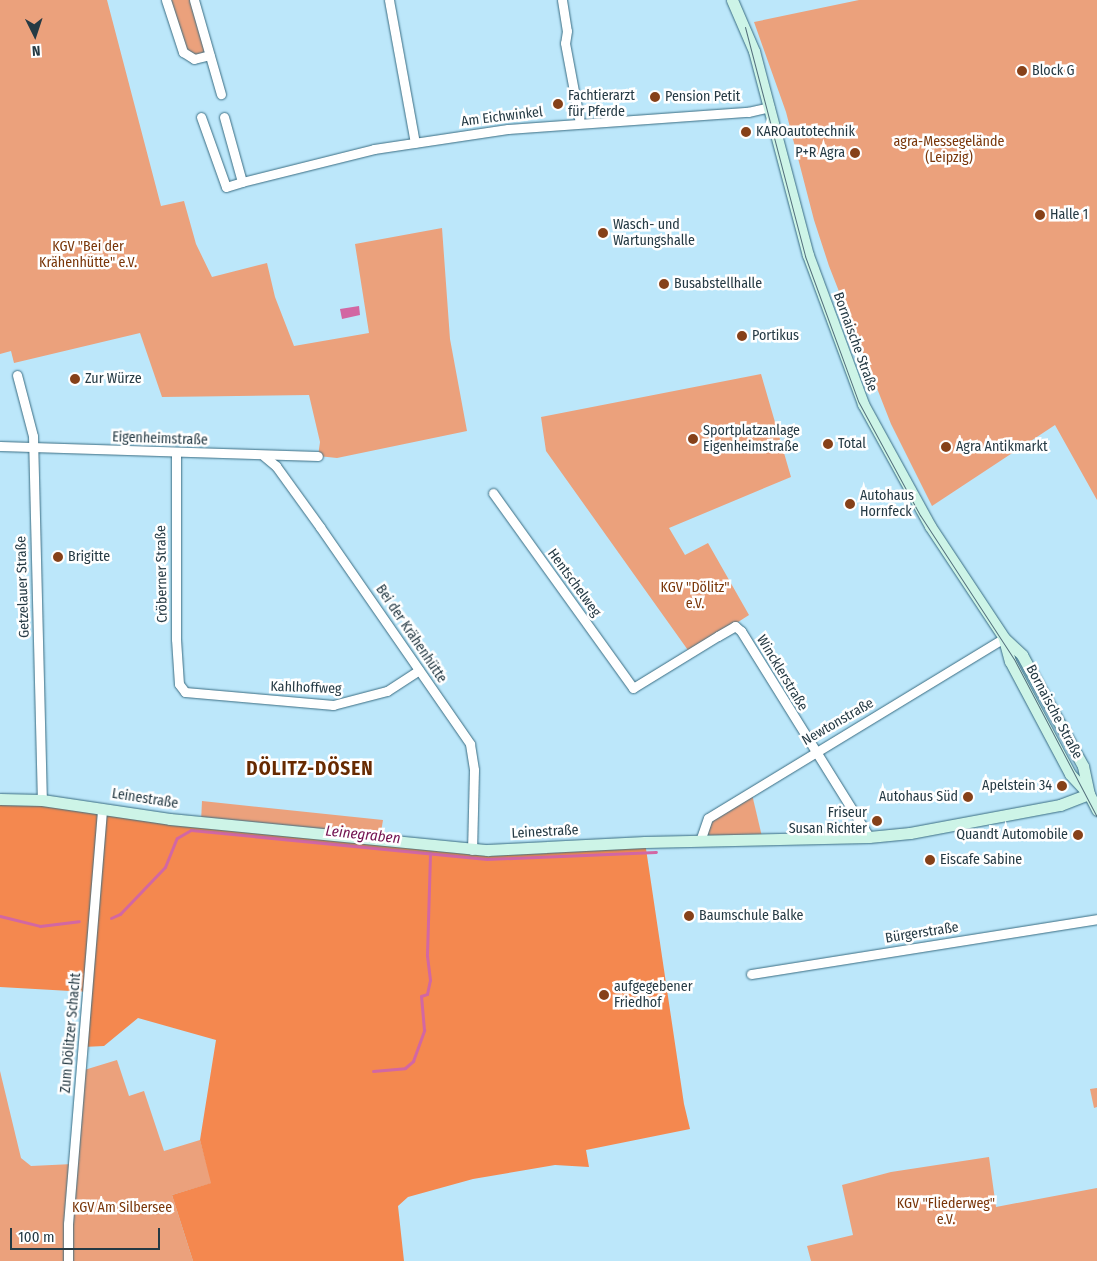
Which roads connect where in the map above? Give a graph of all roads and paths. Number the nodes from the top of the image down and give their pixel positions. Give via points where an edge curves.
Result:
1 (166, 0) edge
2 (194, 0) edge
3 (389, 0) edge
4 (562, 0) edge
5 (732, 0) edge
6 (210, 55) junction
7 (221, 94) dead end
8 (769, 107) junction
9 (201, 117) dead end
10 (224, 117) dead end
11 (580, 123) junction
12 (415, 143) junction
13 (242, 182) junction
14 (17, 375) dead end
15 (0, 446) edge
16 (33, 448) junction
17 (176, 453) junction
18 (264, 456) junction
19 (318, 456) dead end
20 (493, 493) dead end
21 (1004, 638) junction
22 (419, 670) junction
23 (633, 688) joint
24 (185, 692) joint
25 (816, 751) junction
26 (1089, 794) junction
27 (0, 799) edge
28 (42, 800) junction
29 (102, 808) junction
30 (1097, 810) edge
31 (869, 837) junction
32 (700, 841) junction
33 (472, 850) junction
34 (1097, 918) edge
35 (751, 974) dead end
36 (68, 1261) edge

1 - 6 street via 183,52 194,59
2 - 6 street
3 - 12 street
4 - 11 street via 567,31 565,43
5 - 8 main road, Bornaische Straße via 745,27
6 - 7 street
8 - 11 street, Am Eichwinkel via 748,112
8 - 21 main road, Bornaische Straße via 808,255 863,404 930,526
9 - 13 street, Am Eichwinkel via 226,187
10 - 13 street
11 - 12 street, Am Eichwinkel
12 - 13 street, Am Eichwinkel
14 - 16 street, Getzelauer Straße
15 - 16 street, Eigenheimstraße
16 - 17 street, Eigenheimstraße
16 - 28 street, Getzelauer Straße
17 - 18 street, Eigenheimstraße
17 - 24 street, Cröberner Straße via 176,639 179,684
18 - 19 street, Eigenheimstraße
18 - 22 street, Bei der Krähenhütte via 280,472
20 - 23 street, Hentschelweg
21 - 25 street, Newtonstraße
21 - 26 main road, Bornaische Straße via 1022,655 1042,690 1083,766
22 - 24 street, Kahlhoffweg via 387,691 333,705
22 - 33 street, Bei der Krähenhütte via 470,744 474,770
23 - 25 street, Wincklerstraße via 735,626
25 - 31 street, Wincklerstraße
25 - 32 street, Newtonstraße via 708,818
26 - 30 main road, Bornaische Straße
26 - 31 main road, Leinestraße via 1052,807 910,833
27 - 28 main road, Leinestraße
28 - 29 main road, Leinestraße
29 - 33 main road, Leinestraße via 170,819
29 - 36 street, Zum Dölitzer Schacht via 68,1224
31 - 32 main road, Leinestraße
32 - 33 main road, Leinestraße
34 - 35 street, Bürgerstraße

